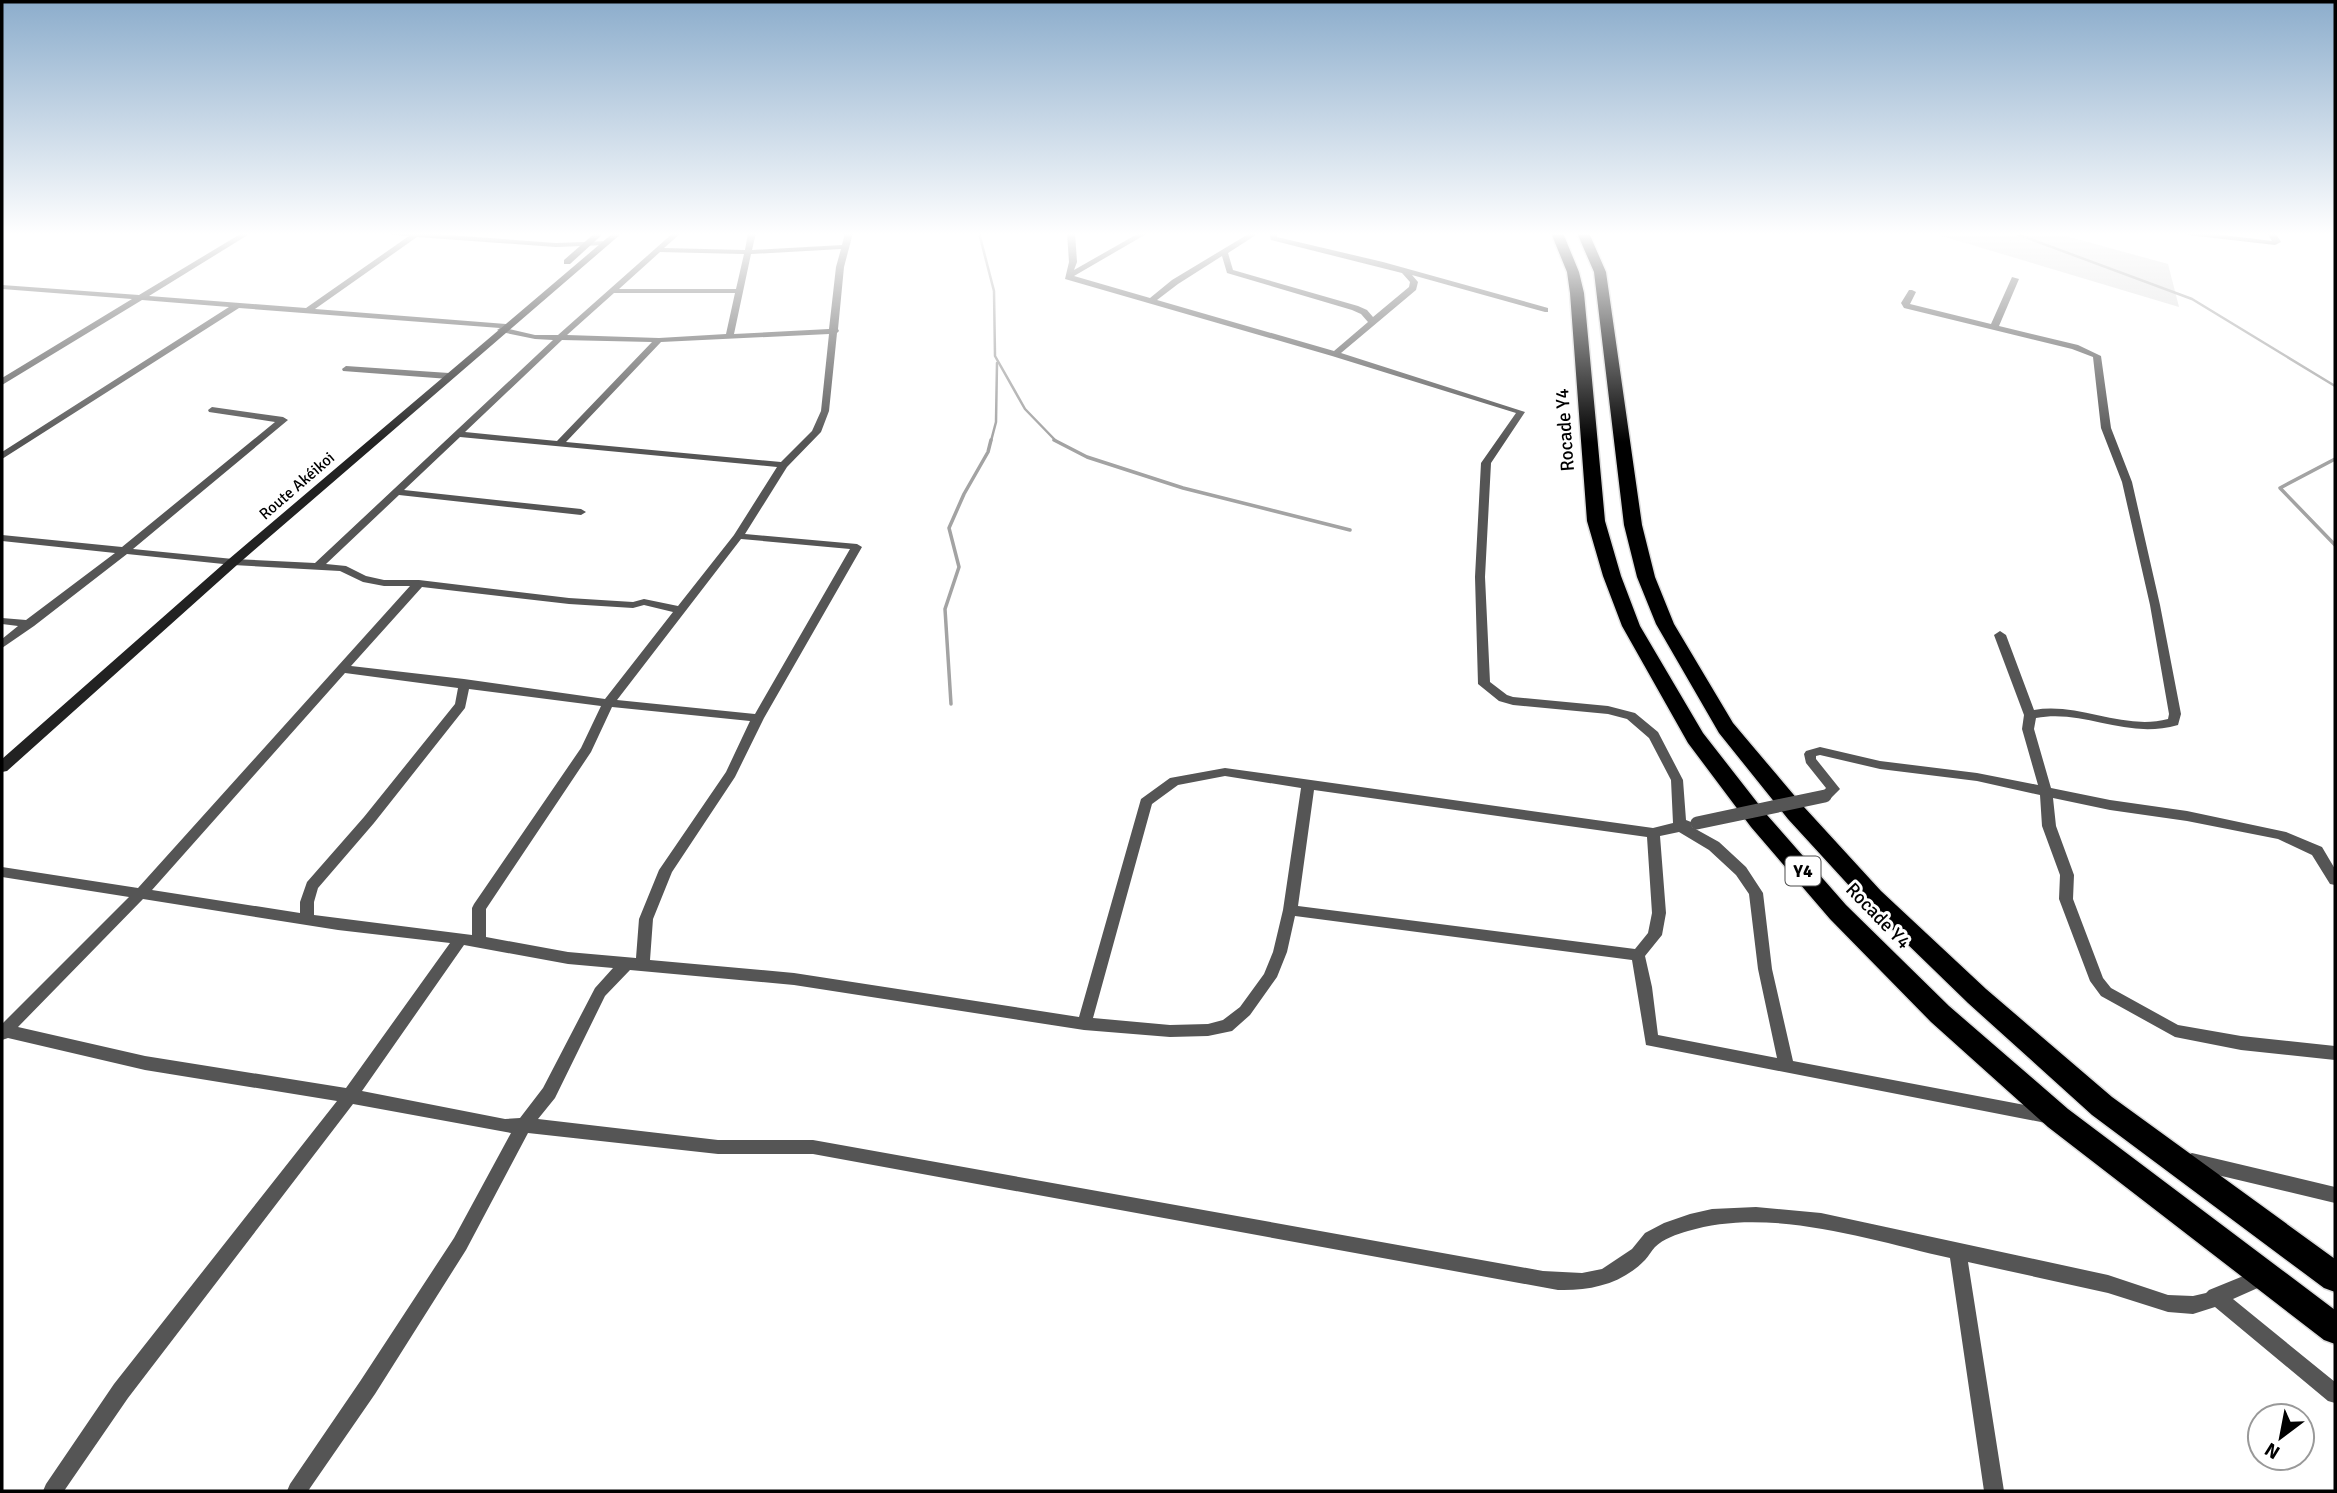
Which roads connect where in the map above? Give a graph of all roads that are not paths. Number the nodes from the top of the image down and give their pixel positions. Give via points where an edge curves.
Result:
1 (135, 303) edge
2 (211, 303) edge
3 (319, 303) edge
4 (520, 303) edge
5 (530, 303) edge
6 (600, 303) edge
7 (737, 303) edge
8 (838, 303) edge
9 (1157, 303) edge
10 (1337, 303) edge
11 (1396, 303) edge
12 (1517, 303) edge
13 (1578, 303) edge
14 (1606, 303) edge
15 (1905, 303) edge
16 (2005, 303) edge
17 (239, 305) junction
18 (308, 310) junction
19 (1545, 310) dead end
20 (1373, 322) junction
21 (502, 327) junction
22 (1994, 327) junction
23 (835, 331) junction
24 (730, 334) junction
25 (562, 337) junction
26 (659, 340) junction
27 (1335, 354) junction
28 (346, 369) dead end
29 (449, 376) junction
30 (2, 382) edge
31 (212, 410) dead end
32 (458, 434) junction
33 (559, 444) junction
34 (2, 456) edge
35 (783, 465) junction
36 (396, 492) junction
37 (581, 512) dead end
38 (738, 536) junction
39 (2, 538) edge
40 (124, 551) junction
41 (233, 562) junction
42 (318, 566) junction
43 (419, 583) junction
44 (682, 610) junction
45 (2, 621) edge
46 (30, 624) junction
47 (2000, 635) dead end
48 (2, 644) edge
49 (342, 669) junction
50 (464, 683) junction
51 (608, 703) junction
52 (2030, 715) junction
53 (758, 718) junction
54 (2, 767) edge
55 (1308, 785) junction
56 (2046, 791) junction
57 (1680, 826) junction
58 (1653, 833) junction
59 (2, 872) edge
60 (2335, 880) edge
61 (141, 893) junction
62 (1290, 910) junction
63 (307, 918) junction
64 (461, 939) junction
65 (480, 941) junction
66 (1638, 955) junction
67 (635, 964) junction
68 (1084, 1024) junction
69 (3, 1031) edge
70 (2335, 1053) edge
71 (1787, 1066) junction
72 (350, 1096) junction
73 (2058, 1118) junction
74 (524, 1125) junction
75 (2166, 1152) junction
76 (2335, 1195) edge
77 (1958, 1253) junction
78 (2263, 1277) junction
79 (2335, 1277) edge
80 (2215, 1296) junction
81 (2335, 1329) edge
82 (2335, 1394) edge
83 (53, 1491) edge
84 (297, 1491) edge
85 (1994, 1491) edge

1 - 30 street
2 - 17 street
3 - 18 street
4 - 21 street, Route Akéikoi via 504,316
5 - 21 street, Route Akéikoi
6 - 25 street
7 - 24 street
8 - 23 street
9 - 27 street
10 - 20 street via 1364,312
11 - 20 street
12 - 19 street
13 - 73 highway, Rocade Y4 / Y4 via 1596,521 1631,626 1695,738 1838,912 1940,1014
14 - 75 highway, Rocade Y4 / Y4 via 1633,525 1646,577 1665,624 1726,728 1873,897 2102,1105
15 - 22 street
16 - 22 street
17 - 18 street
17 - 34 street
18 - 21 street
20 - 27 street
21 - 25 street via 534,337
21 - 29 street, Route Akéikoi
22 - 52 street via 2097,356 2106,428 2127,481 2175,714 2174,722 2147,726 2054,712
23 - 24 street
23 - 35 street via 825,411 816,432
24 - 26 street
25 - 26 street
25 - 32 street
26 - 33 street
27 - 57 street via 1521,412 1486,463 1479,577 1484,684 1513,701 1631,716 1654,736 1677,780
28 - 29 street
29 - 41 street, Route Akéikoi
31 - 40 street via 283,420
32 - 33 street
32 - 36 street
33 - 35 street
35 - 38 street
36 - 37 street
36 - 42 street
38 - 44 street
38 - 53 street via 857,547
39 - 40 street
40 - 41 street
40 - 46 street
41 - 42 street
41 - 54 street, Route Akéikoi
42 - 43 street via 341,568 384,583
43 - 44 street via 569,601 644,602
43 - 49 street
44 - 51 street
45 - 46 street
46 - 48 street
47 - 52 street
49 - 50 street
49 - 61 street
50 - 51 street
50 - 63 street via 461,705 312,886
51 - 53 street
51 - 65 street via 587,750 479,908
52 - 56 street via 2028,729
53 - 67 street via 731,774 666,870 646,919
55 - 58 street
55 - 62 street
55 - 68 street via 1225,772 1174,780 1146,802
56 - 57 street, bridge via 1820,751 1810,754 1810,760 1834,789 1825,796
56 - 60 street via 2281,835 2317,851
56 - 70 street via 2049,826 2067,875 2064,891 2070,915 2106,992 2175,1031
57 - 58 street
57 - 71 street via 1714,846 1756,893 1765,969
58 - 66 street via 1659,913 1655,935
59 - 61 street
61 - 63 street
61 - 69 street
62 - 66 street
62 - 68 street via 1270,977 1227,1027 1170,1031
63 - 64 street
64 - 65 street
64 - 72 street
65 - 67 street via 568,958
66 - 71 street via 1651,1040
67 - 68 street via 794,979
67 - 74 street via 600,992 549,1093
69 - 72 street via 145,1063
71 - 73 street
72 - 74 street
72 - 83 street via 121,1391
73 - 78 highway, Rocade Y4 / Y4
74 - 77 street via 718,1147 813,1147 1543,1280 1586,1283 1610,1276 1640,1254 1648,1241 1689,1223 1727,1215 1821,1221
74 - 84 street via 460,1244
75 - 76 street via 2209,1167
75 - 79 highway, Rocade Y4 / Y4
77 - 80 street via 2108,1284 2183,1306
77 - 85 street
78 - 80 street
78 - 81 highway, Rocade Y4 / Y4
80 - 82 street

